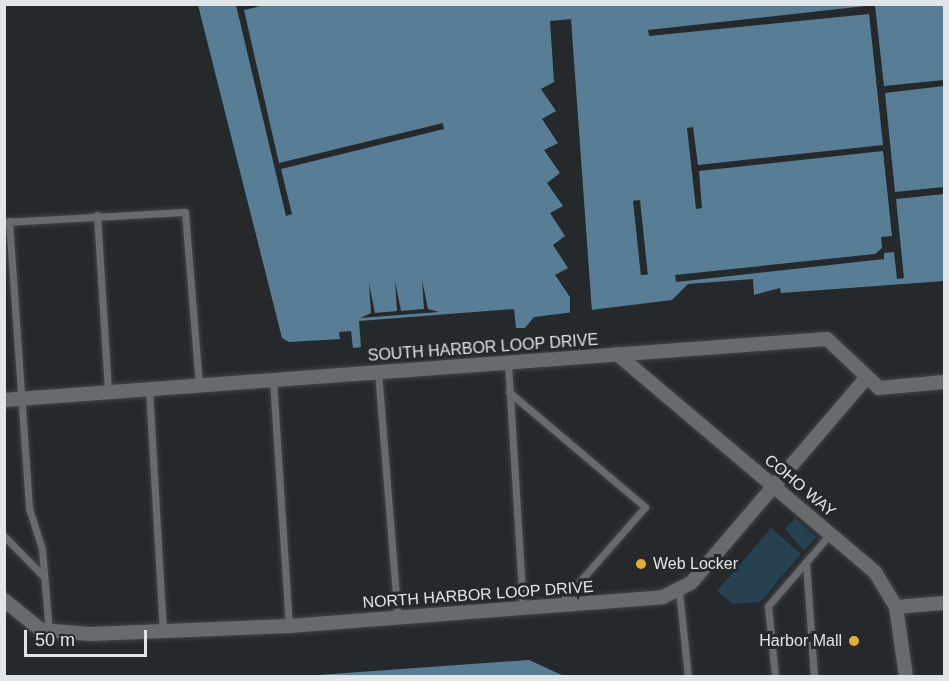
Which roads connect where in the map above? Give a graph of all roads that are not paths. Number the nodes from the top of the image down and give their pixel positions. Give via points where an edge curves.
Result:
1 (97, 215) junction
2 (7, 222) edge
3 (617, 354) junction
4 (508, 363) junction
5 (378, 372) junction
6 (867, 377) junction
7 (273, 380) junction
8 (945, 382) edge
9 (199, 386) junction
10 (149, 389) junction
11 (108, 392) junction
12 (510, 392) junction
13 (22, 399) junction
14 (4, 400) edge
15 (774, 485) junction
16 (831, 533) junction
17 (4, 536) edge
18 (806, 562) junction
19 (45, 578) junction
20 (679, 591) junction
21 (4, 600) edge
22 (944, 603) edge
23 (559, 606) junction
24 (896, 607) junction
25 (523, 608) junction
26 (945, 608) edge
27 (398, 618) junction
28 (289, 626) junction
29 (164, 631) junction
30 (49, 632) junction
31 (688, 676) edge
32 (775, 676) edge
33 (814, 676) edge
34 (906, 676) edge

1 - 2 lane
1 - 9 lane via 185,212
1 - 11 lane
2 - 13 lane
3 - 4 street, SOUTH HARBOR LOOP DRIVE
3 - 6 street, SOUTH HARBOR LOOP DRIVE via 827,339
3 - 15 street, COHO WAY
4 - 5 street, SOUTH HARBOR LOOP DRIVE
4 - 12 lane
5 - 7 street, SOUTH HARBOR LOOP DRIVE
5 - 27 lane
6 - 8 street, SOUTH HARBOR LOOP DRIVE via 879,388
6 - 15 street
7 - 9 street, SOUTH HARBOR LOOP DRIVE
7 - 28 lane
9 - 10 street, SOUTH HARBOR LOOP DRIVE
10 - 11 street, SOUTH HARBOR LOOP DRIVE
10 - 29 lane
11 - 13 street, SOUTH HARBOR LOOP DRIVE
12 - 23 lane via 645,507
12 - 25 lane
13 - 14 street, SOUTH HARBOR LOOP DRIVE
13 - 19 lane via 29,508
15 - 16 street, COHO WAY
15 - 20 street
16 - 18 lane
16 - 24 street, COHO WAY via 875,572
17 - 19 lane
18 - 32 lane via 768,606
18 - 33 lane
19 - 30 lane
20 - 23 street, NORTH HARBOR LOOP DRIVE
20 - 31 lane
21 - 30 street, NORTH HARBOR LOOP DRIVE via 31,626
22 - 24 street
22 - 26 lane
23 - 25 street, NORTH HARBOR LOOP DRIVE
24 - 34 street, COHO WAY
25 - 27 street, NORTH HARBOR LOOP DRIVE
27 - 28 street, NORTH HARBOR LOOP DRIVE
28 - 29 street, NORTH HARBOR LOOP DRIVE
29 - 30 street, NORTH HARBOR LOOP DRIVE

